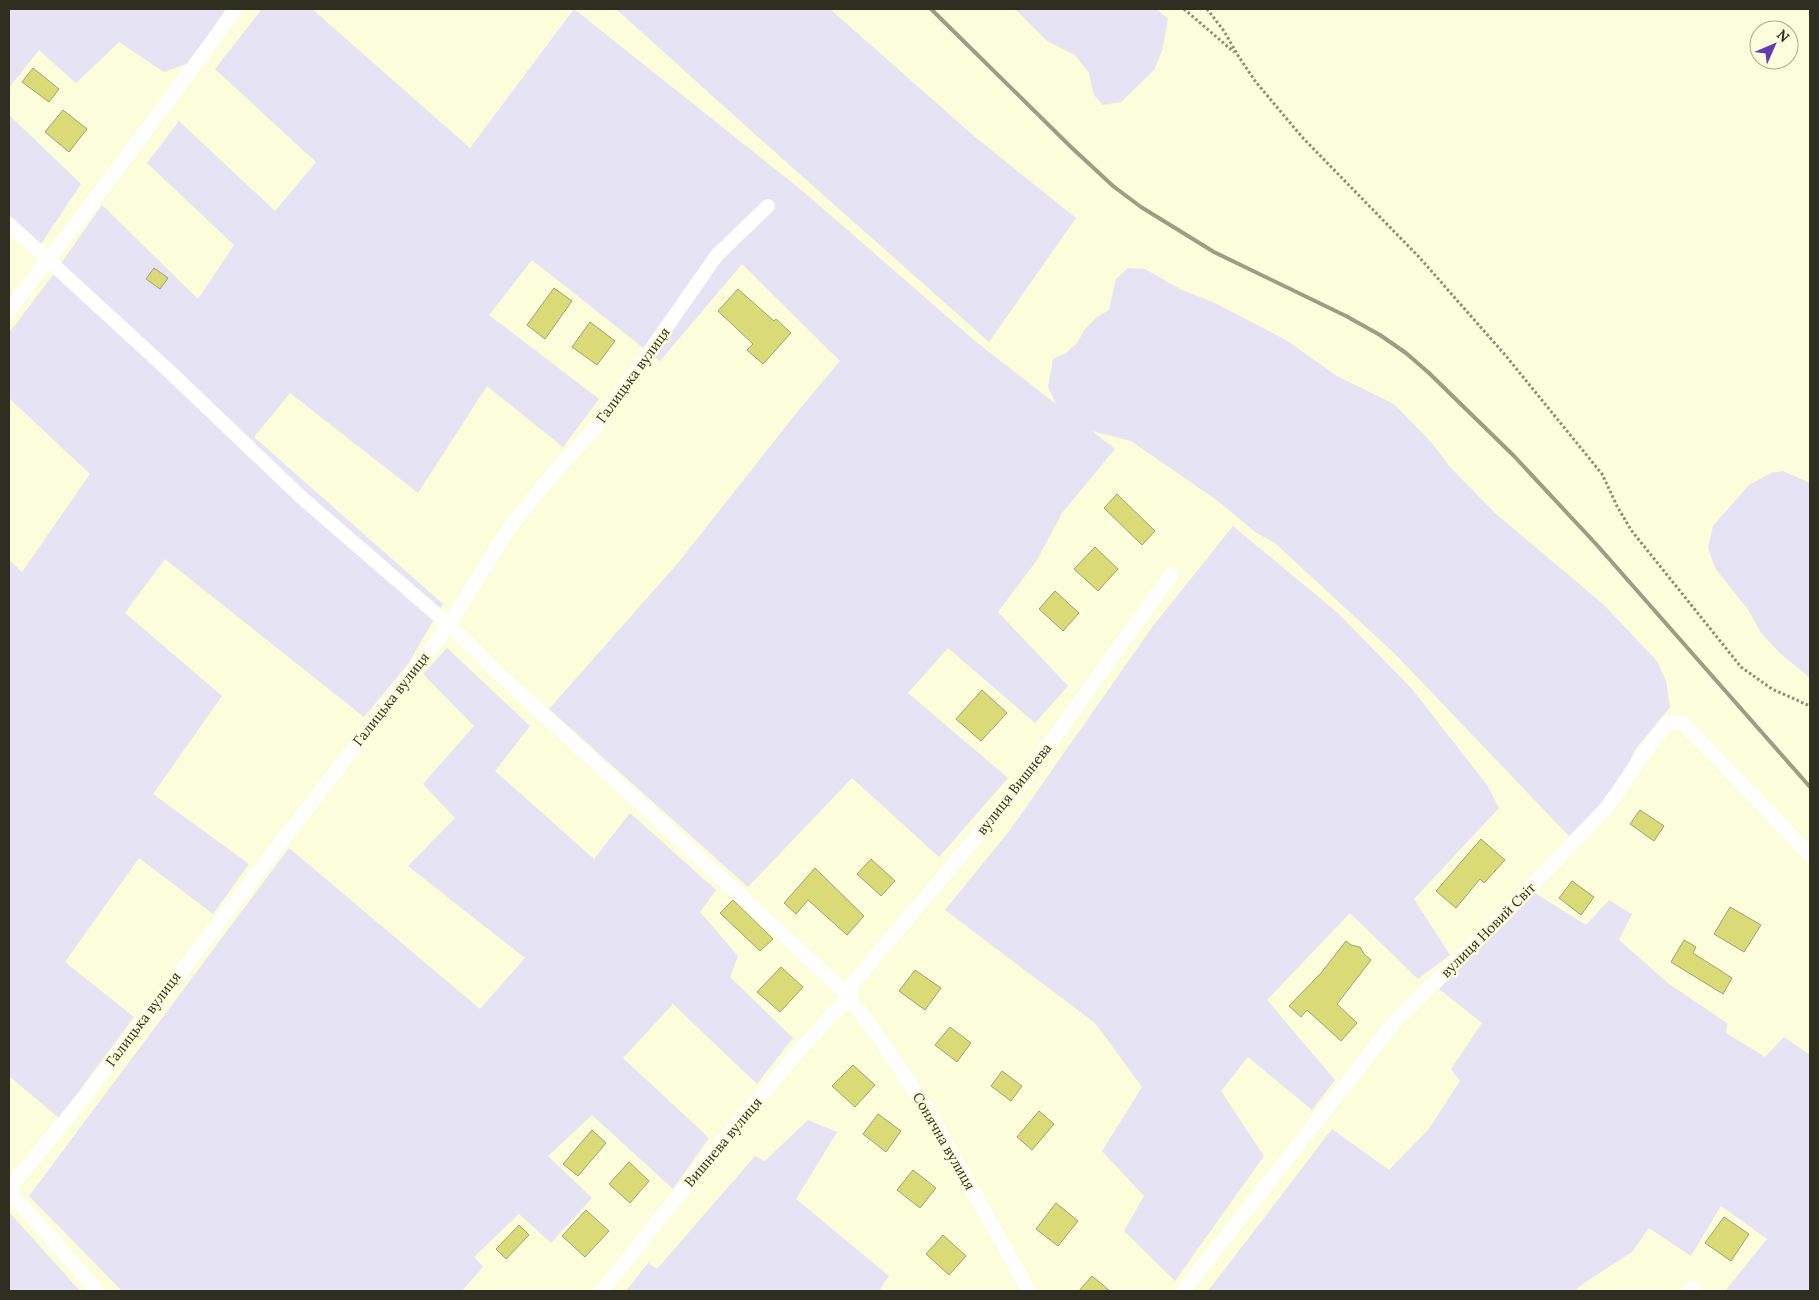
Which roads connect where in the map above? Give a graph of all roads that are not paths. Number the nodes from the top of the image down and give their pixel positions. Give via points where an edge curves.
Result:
1 (236, 9) edge
2 (768, 206) dead end
3 (9, 224) edge
4 (47, 260) junction
5 (9, 311) edge
6 (1171, 575) dead end
7 (449, 624) junction
8 (1810, 855) edge
9 (848, 997) junction
10 (9, 1190) edge
11 (98, 1291) edge
12 (602, 1291) edge
13 (1029, 1291) edge
14 (1183, 1291) edge

1 - 4 street
2 - 7 street, Галицька вулиця via 717,255 600,422 509,528
3 - 4 street, Сонячна вулиця
4 - 5 street
4 - 7 street, Сонячна вулиця via 300,497
6 - 9 street, вулиця Вишнева via 1018,788 854,982
7 - 9 street, Сонячна вулиця
7 - 10 street, Галицька вулиця
8 - 14 street, вулиця Новий Світ via 1682,722 1667,723 1607,807 1500,919 1398,1018
9 - 12 street, Вишнева вулиця via 723,1141
9 - 13 street, Сонячна вулиця via 926,1107
10 - 11 street

